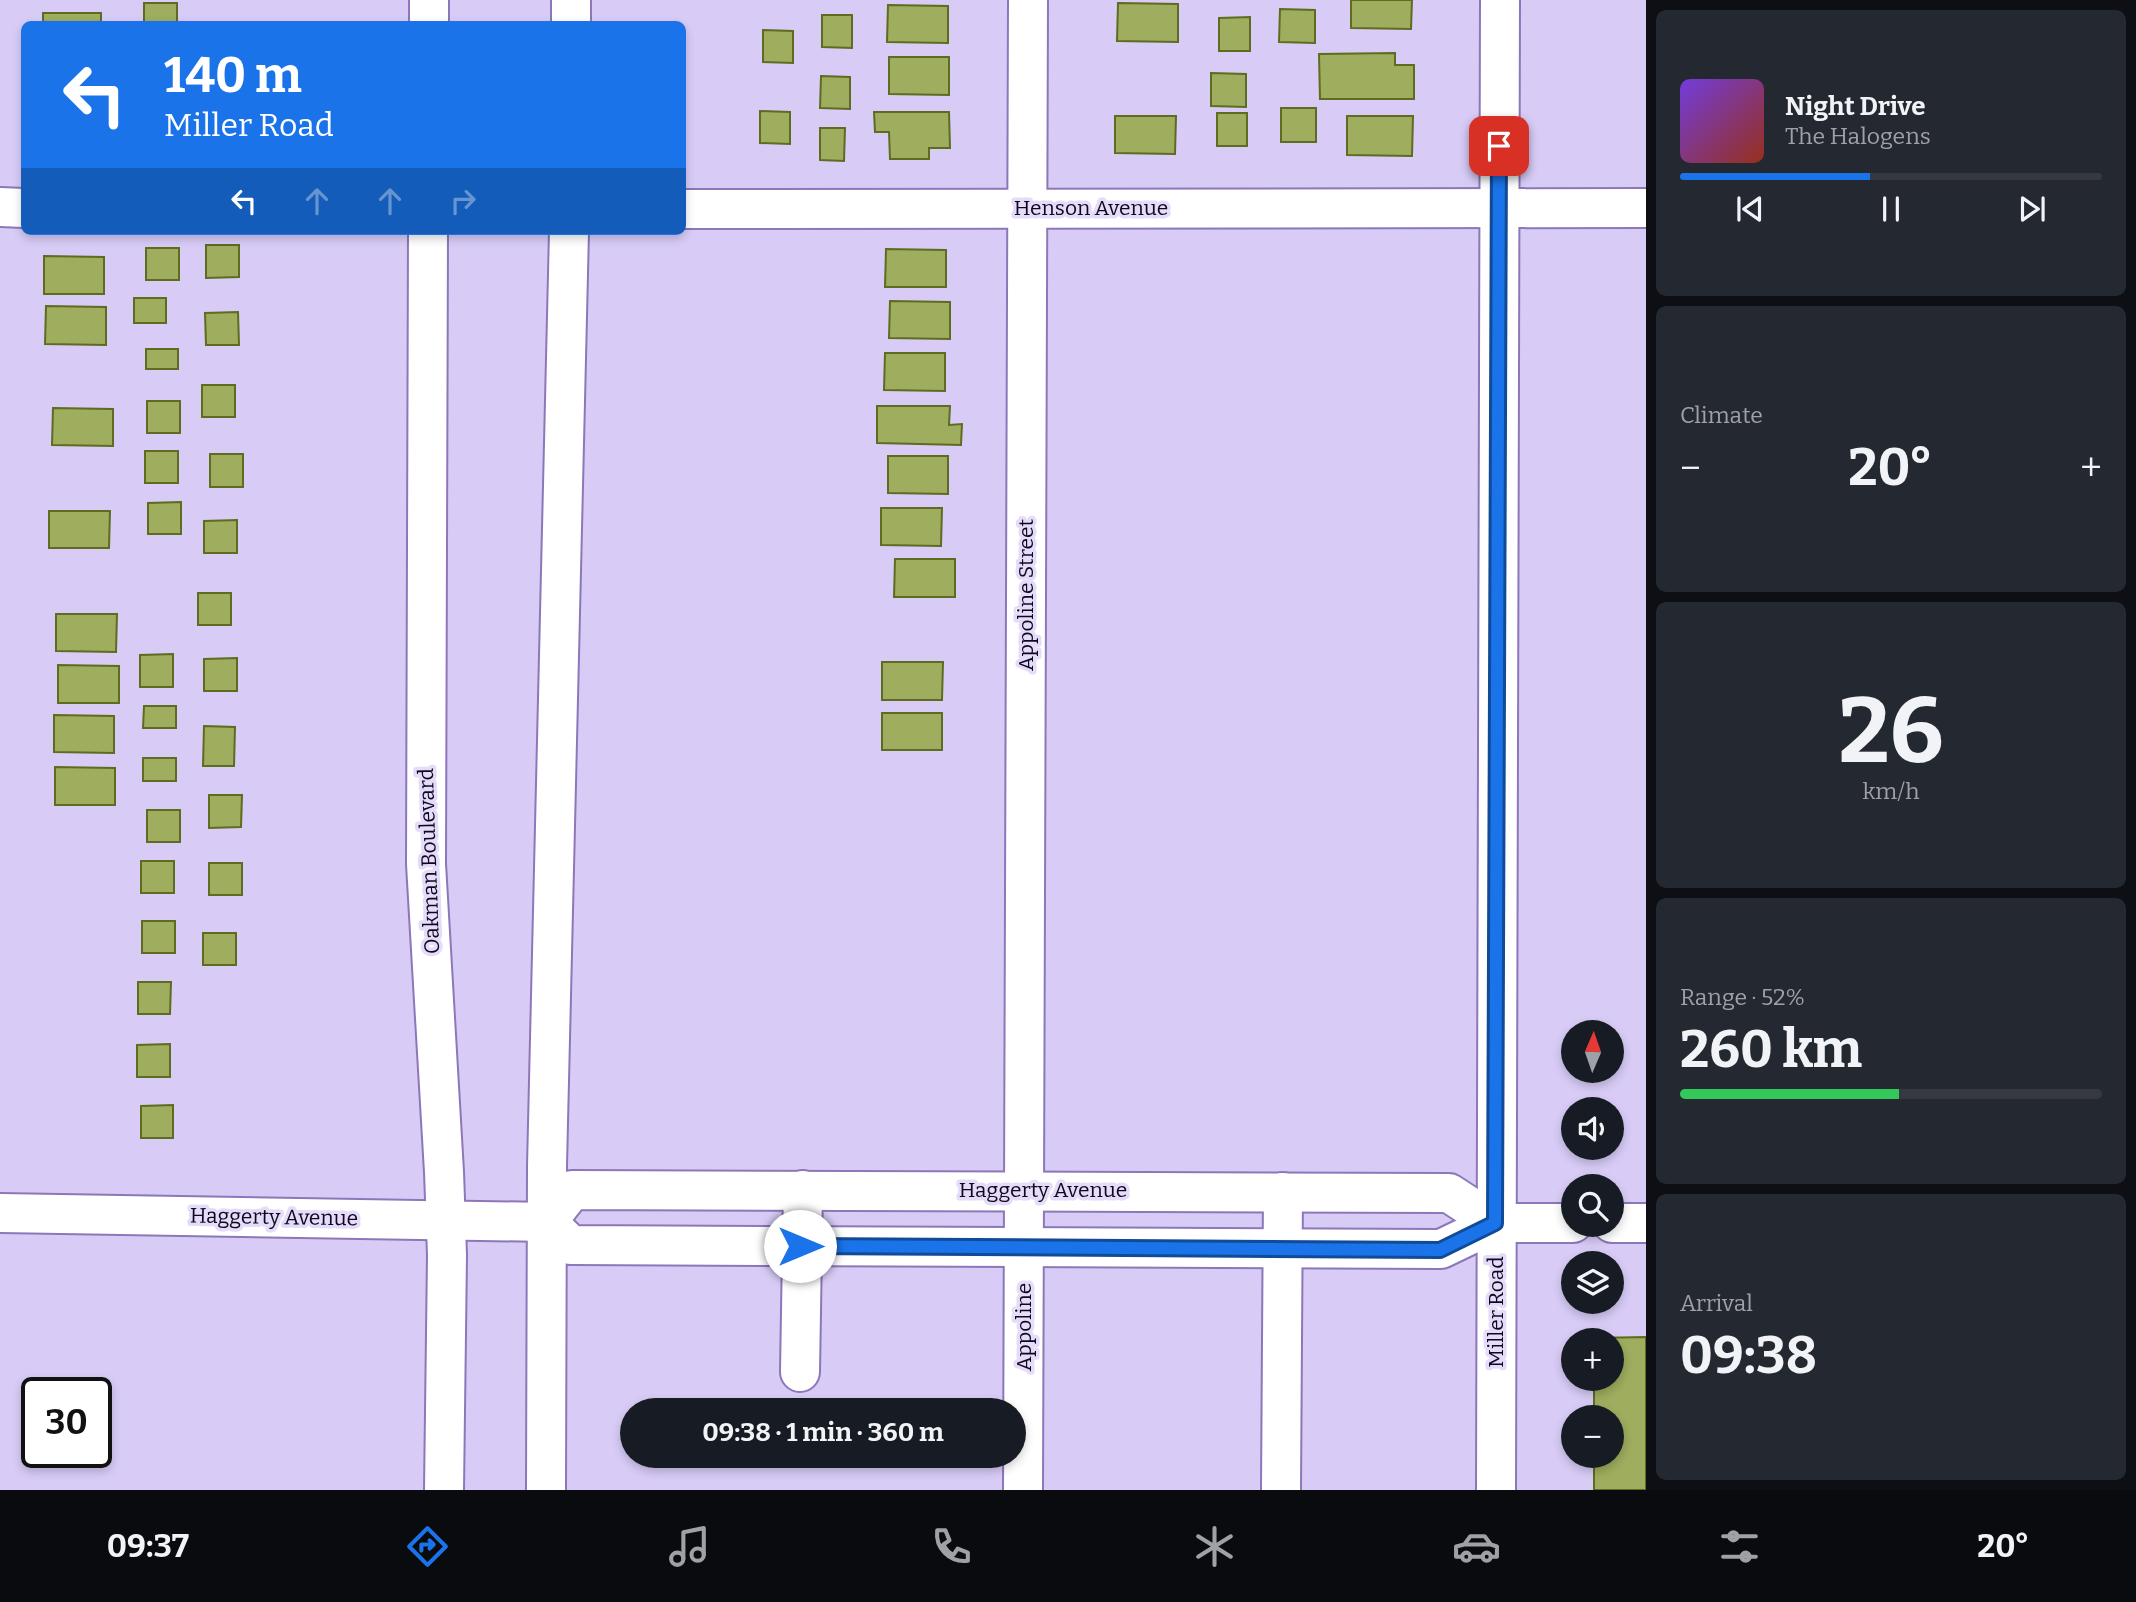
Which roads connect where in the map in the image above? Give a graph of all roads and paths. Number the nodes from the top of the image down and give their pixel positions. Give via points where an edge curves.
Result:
1 (429, 0) edge
2 (571, 0) edge
3 (1028, 0) edge
4 (1500, 0) edge
5 (429, 21) edge
6 (570, 21) edge
7 (0, 207) edge
8 (21, 208) edge
9 (1028, 208) junction
10 (1499, 208) junction
11 (1646, 208) edge
12 (686, 209) edge
13 (428, 235) edge
14 (569, 235) edge
15 (803, 1190) junction
16 (1024, 1190) junction
17 (1283, 1192) junction
18 (0, 1213) edge
19 (445, 1220) junction
20 (547, 1222) junction
21 (1495, 1223) junction
22 (1561, 1223) edge
23 (1624, 1223) edge
24 (1646, 1223) edge
25 (800, 1246) junction
26 (1024, 1248) junction
27 (1281, 1249) junction
28 (800, 1372) dead end
29 (444, 1490) edge
30 (546, 1490) edge
31 (1024, 1490) edge
32 (1281, 1490) edge
33 (1496, 1490) edge

1 - 5 street
2 - 6 street
3 - 9 street, Appoline Street
4 - 10 street, Miller Road
7 - 8 street
9 - 10 street, Henson Avenue
9 - 12 street, Henson Avenue
9 - 16 street, Appoline Street
10 - 11 street, Henson Avenue
10 - 21 street, Miller Road
13 - 19 street, Oakman Boulevard via 426,864
14 - 20 street
15 - 16 street, Haggerty Avenue
15 - 20 street, Haggerty Avenue via 572,1190
15 - 25 street
16 - 17 street, Haggerty Avenue
16 - 26 street, Appoline Street
17 - 21 street, Haggerty Avenue via 1449,1193
17 - 27 street
18 - 19 street, Haggerty Avenue
19 - 20 street, Haggerty Avenue
19 - 29 street, Oakman Boulevard
20 - 25 street via 571,1245
20 - 30 street
21 - 22 street
21 - 27 street via 1440,1250
21 - 33 street, Miller Road
23 - 24 street
25 - 26 street
25 - 28 street
26 - 27 street
26 - 31 street, Appoline
27 - 32 street

